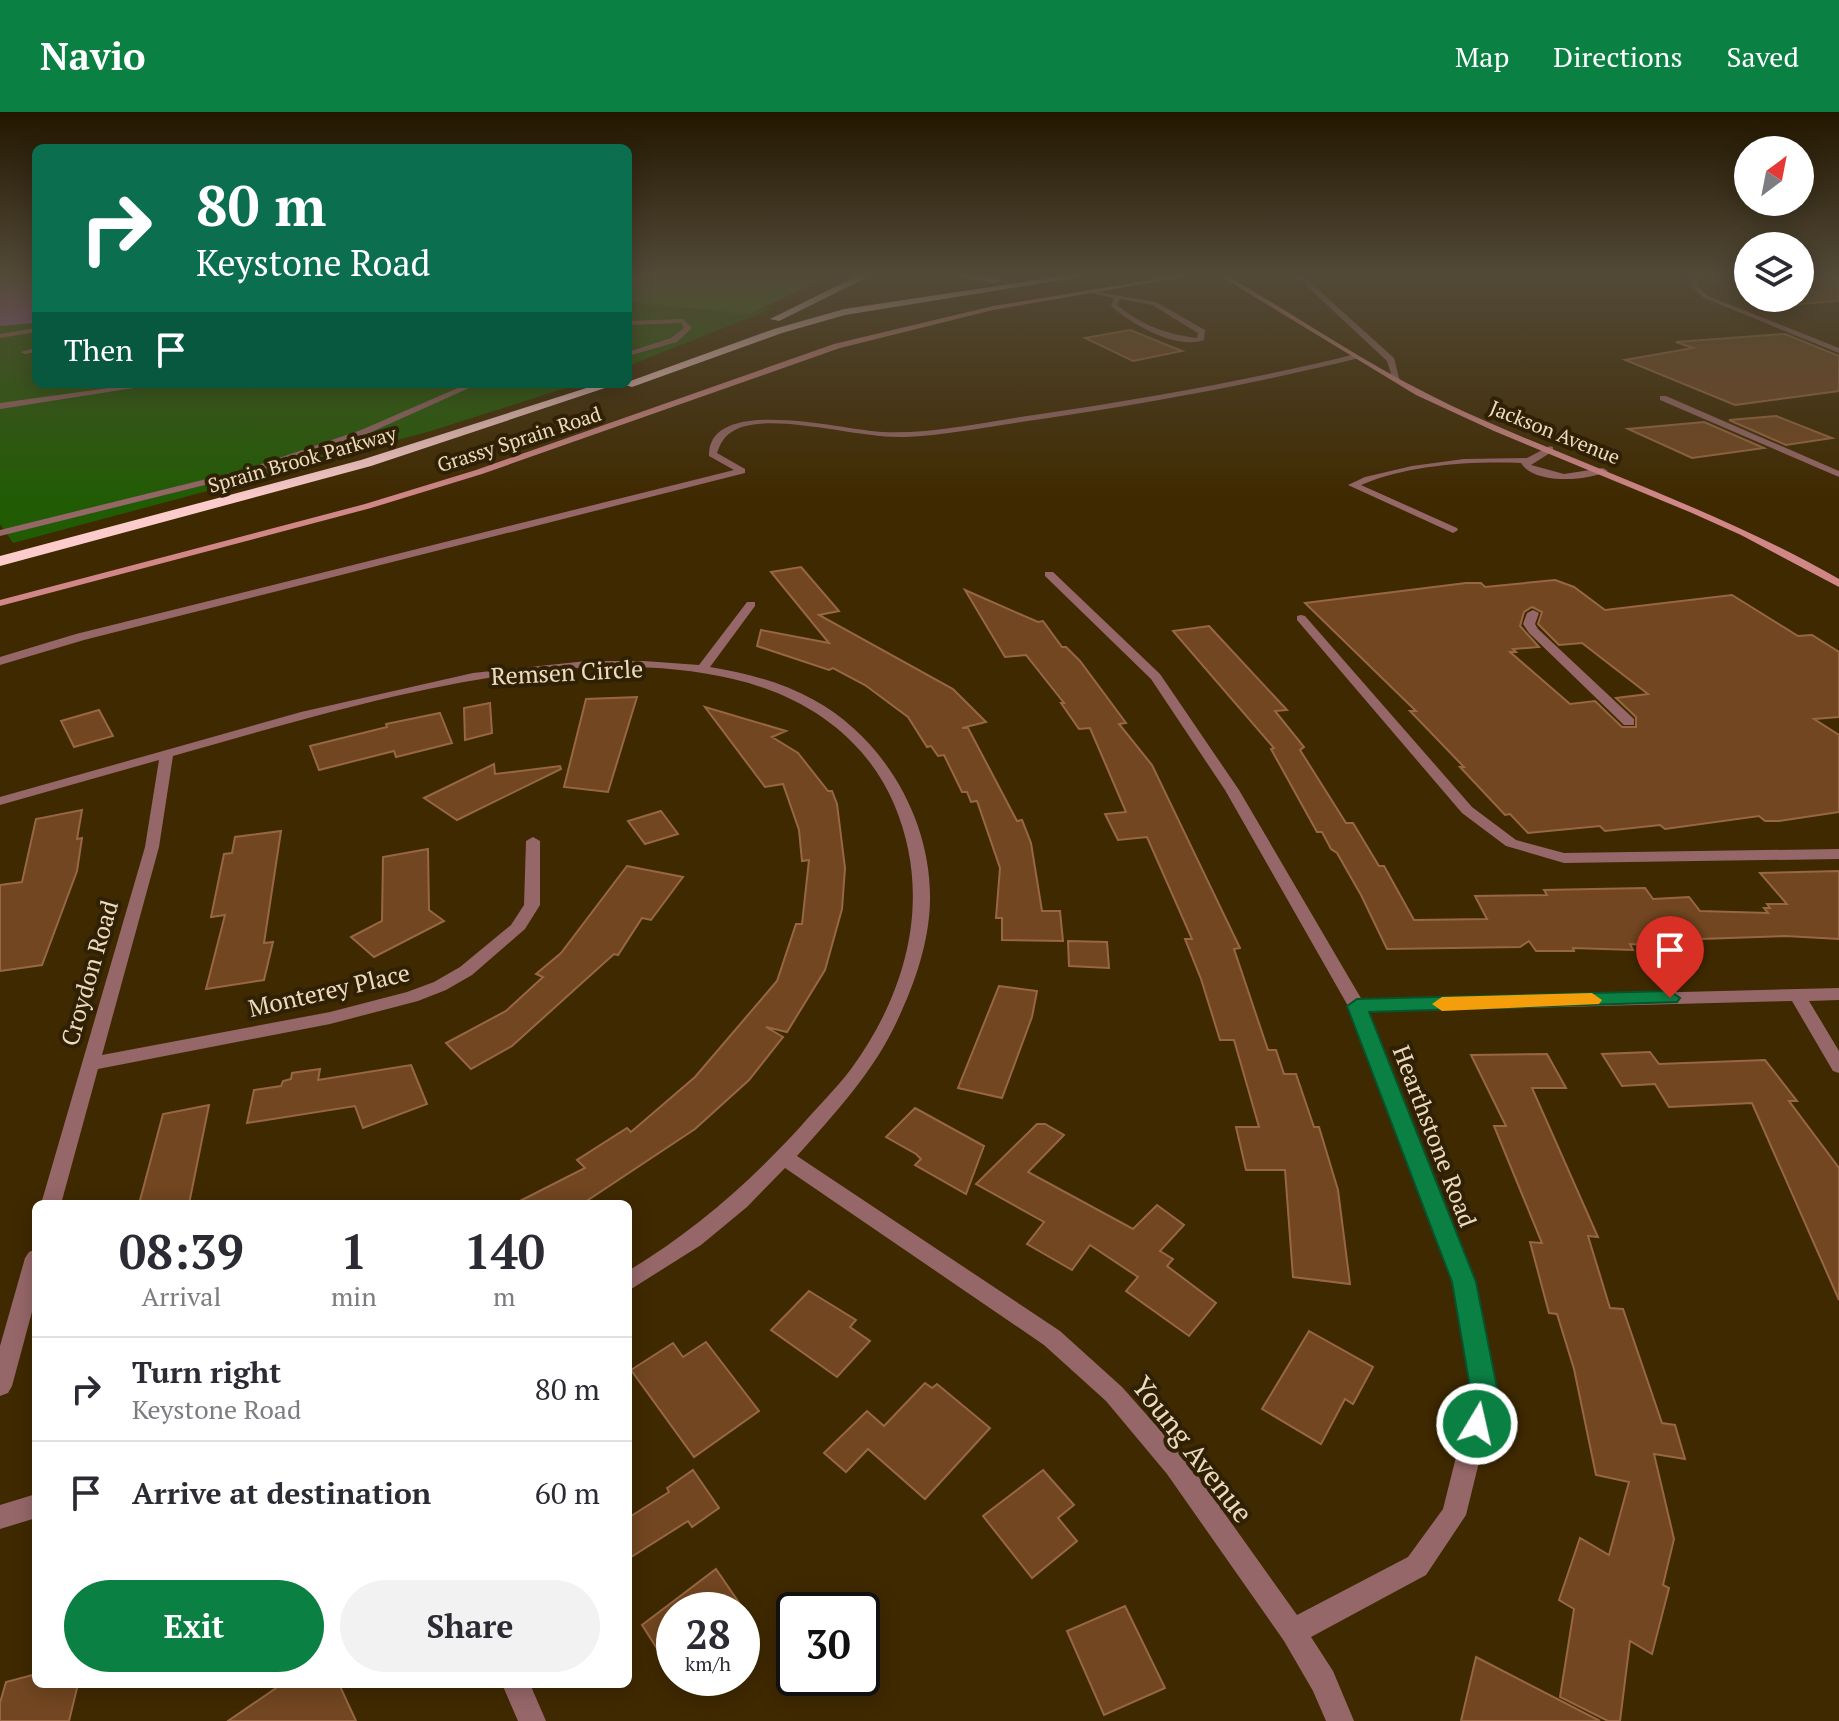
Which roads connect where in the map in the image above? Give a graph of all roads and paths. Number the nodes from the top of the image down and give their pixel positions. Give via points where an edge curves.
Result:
1 (30, 351) edge
2 (700, 351) edge
3 (719, 351) edge
4 (823, 351) edge
5 (1348, 351) edge
6 (1381, 351) edge
7 (25, 352) dead end
8 (1356, 356) junction
9 (632, 380) edge
10 (1397, 380) junction
11 (632, 381) edge
12 (127, 388) edge
13 (465, 388) edge
14 (599, 388) edge
15 (608, 388) edge
16 (1663, 398) dead end
17 (0, 406) edge
18 (491, 424) junction
19 (1550, 449) junction
20 (1526, 461) junction
21 (1603, 471) junction
22 (1839, 474) edge
23 (1453, 530) dead end
24 (0, 533) edge
25 (0, 561) edge
26 (1813, 568) junction
27 (1049, 574) dead end
28 (1839, 577) edge
29 (1839, 584) edge
30 (0, 603) edge
31 (751, 604) dead end
32 (1533, 613) dead end
33 (1301, 618) dead end
34 (0, 661) edge
35 (702, 669) junction
36 (1629, 722) dead end
37 (167, 754) junction
38 (0, 801) edge
39 (533, 841) dead end
40 (1839, 854) edge
41 (1796, 994) junction
42 (1839, 994) edge
43 (1357, 1006) junction
44 (91, 1064) junction
45 (1839, 1066) edge
46 (784, 1157) junction
47 (52, 1200) edge
48 (32, 1272) edge
49 (632, 1279) edge
50 (0, 1386) edge
51 (32, 1507) edge
52 (0, 1517) edge
53 (1293, 1632) junction
54 (518, 1688) edge
55 (532, 1721) edge
56 (1340, 1721) edge

1 - 7 street
2 - 9 highway
3 - 11 highway
4 - 30 street, Grassy Sprain Road via 479,472
5 - 8 street, Jackson Avenue
6 - 10 street via 1391,360
8 - 10 street, Jackson Avenue
8 - 34 street via 1274,377 937,431 884,435 771,421 735,427 719,437 712,454 742,471
10 - 19 street, Jackson Avenue
12 - 17 street
13 - 24 street via 364,432 250,471
14 - 18 highway, Sprain Brook Parkway
15 - 18 highway
16 - 22 street
18 - 25 highway, Sprain Brook Parkway via 303,481
19 - 20 street
19 - 21 street, Jackson Avenue
20 - 21 street via 1527,467 1550,477
20 - 23 street via 1504,458 1393,473 1353,485
21 - 26 street, Jackson Avenue via 1759,538
26 - 28 street
26 - 29 street, Jackson Avenue
27 - 43 street, Hearthstone Road via 1156,677 1184,714
31 - 35 street
32 - 36 street via 1533,631
33 - 40 street via 1467,810 1494,835 1521,850 1564,858
35 - 37 street, Remsen Circle via 626,664 463,679 406,689
35 - 46 street, Remsen Circle via 750,679 842,721 873,753 896,792 917,850 922,915 888,1021 856,1076
37 - 38 street, Remsen Circle
37 - 44 street, Croydon Road via 152,847
39 - 44 street, Monterey Place via 532,905 517,929 440,986 330,1018
41 - 42 street
41 - 43 street
41 - 45 street
43 - 53 street, Hearthstone Road via 1464,1282 1484,1393 1454,1515 1417,1566
44 - 47 street, Croydon Road
46 - 49 street, Remsen Circle via 693,1240
46 - 53 street, Young Avenue via 1052,1338 1114,1394 1176,1466
48 - 50 street
51 - 52 street
53 - 56 street, Young Avenue
54 - 55 street

